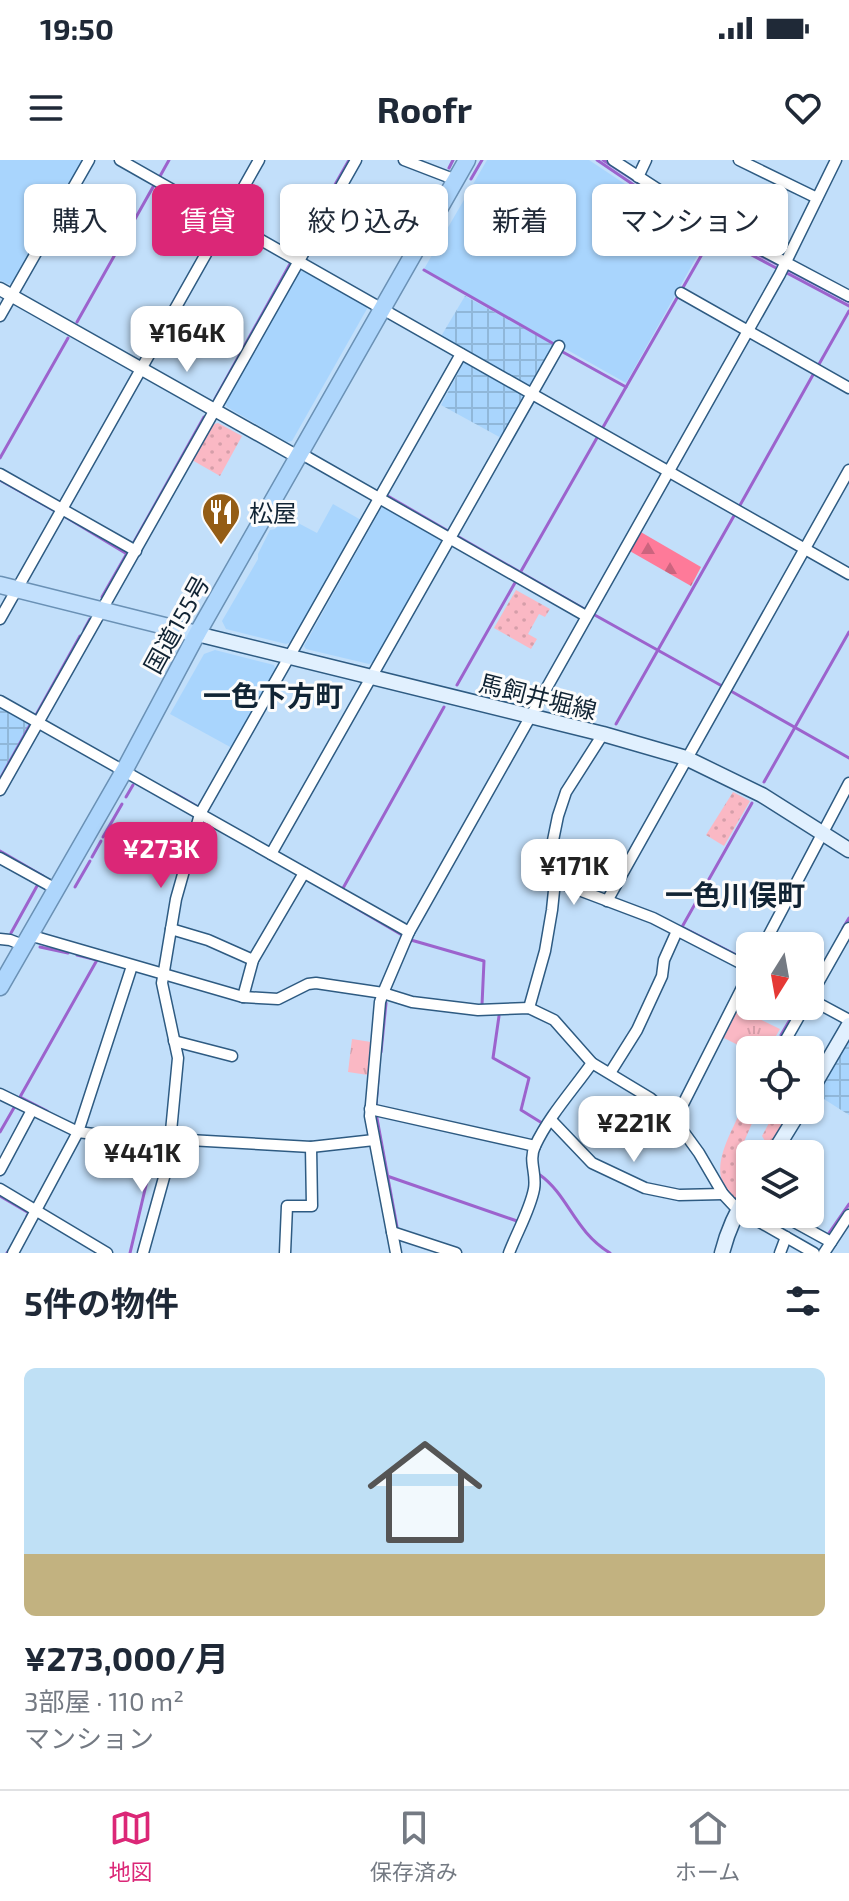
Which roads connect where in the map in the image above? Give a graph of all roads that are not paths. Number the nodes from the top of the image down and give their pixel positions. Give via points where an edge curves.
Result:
1 (89, 160) edge
2 (120, 160) edge
3 (259, 160) edge
4 (356, 160) edge
5 (404, 160) edge
6 (467, 160) edge
7 (613, 160) edge
8 (646, 160) edge
9 (739, 160) edge
10 (836, 160) edge
11 (638, 177) junction
12 (456, 180) junction
13 (162, 184) edge
14 (245, 184) edge
15 (817, 198) junction
16 (264, 242) edge
17 (205, 256) edge
18 (298, 262) junction
19 (783, 267) junction
20 (6, 293) edge
21 (681, 293) dead end
22 (849, 296) edge
23 (381, 310) junction
24 (0, 316) edge
25 (748, 331) junction
26 (559, 346) dead end
27 (461, 354) junction
28 (142, 369) junction
29 (849, 388) edge
30 (531, 394) junction
31 (215, 410) junction
32 (299, 455) junction
33 (849, 470) edge
34 (668, 471) junction
35 (0, 474) edge
36 (379, 498) junction
37 (62, 509) junction
38 (449, 538) junction
39 (805, 548) junction
40 (136, 551) junction
41 (849, 574) edge
42 (0, 585) edge
43 (17, 589) junction
44 (102, 611) junction
45 (586, 616) junction
46 (0, 619) edge
47 (197, 634) junction
48 (289, 657) junction
49 (370, 677) junction
50 (0, 701) edge
51 (529, 716) junction
52 (38, 723) junction
53 (603, 734) junction
54 (686, 758) junction
55 (124, 771) junction
56 (849, 783) edge
57 (0, 790) edge
58 (200, 814) junction
59 (822, 832) junction
60 (849, 850) edge
61 (271, 854) junction
62 (0, 858) edge
63 (304, 873) junction
64 (555, 881) junction
65 (56, 889) junction
66 (607, 901) junction
67 (849, 928) edge
68 (171, 929) junction
69 (677, 931) junction
70 (409, 932) junction
71 (770, 932) edge
72 (0, 939) edge
73 (26, 940) junction
74 (253, 960) junction
75 (736, 963) edge
76 (132, 966) junction
77 (824, 973) edge
78 (164, 975) junction
79 (0, 987) edge
80 (383, 993) junction
81 (243, 997) junction
82 (736, 998) edge
83 (824, 1007) edge
84 (529, 1008) junction
85 (849, 1022) edge
86 (174, 1041) junction
87 (232, 1056) dead end
88 (592, 1063) junction
89 (824, 1067) edge
90 (610, 1073) junction
91 (0, 1094) edge
92 (370, 1109) junction
93 (32, 1110) junction
94 (551, 1120) junction
95 (675, 1120) junction
96 (78, 1132) junction
97 (374, 1140) junction
98 (171, 1142) junction
99 (535, 1146) junction
100 (311, 1147) junction
101 (0, 1170) edge
102 (0, 1189) edge
103 (723, 1194) junction
104 (736, 1208) edge
105 (37, 1211) junction
106 (736, 1211) edge
107 (849, 1215) edge
108 (770, 1228) edge
109 (806, 1228) edge
110 (392, 1232) junction
111 (786, 1237) junction
112 (831, 1242) junction
113 (145, 1252) edge
114 (13, 1253) edge
115 (107, 1253) edge
116 (285, 1253) edge
117 (396, 1253) edge
118 (456, 1253) edge
119 (509, 1253) edge
120 (722, 1253) edge
121 (780, 1253) edge
122 (814, 1253) edge
123 (824, 1253) edge

1 - 20 street
2 - 13 street
3 - 14 street
4 - 18 street
5 - 12 street
6 - 12 highway, 国道155号
7 - 11 street
8 - 11 street
9 - 15 street
10 - 15 street
11 - 19 street
12 - 23 highway, 国道155号
15 - 19 street
16 - 18 street
17 - 28 street
18 - 23 street
18 - 31 street
19 - 22 street
19 - 25 street
20 - 24 street
20 - 28 street
21 - 25 street
23 - 27 street
23 - 32 highway, 国道155号
25 - 29 street
25 - 34 street
26 - 30 street
27 - 30 street
27 - 36 street
28 - 31 street
28 - 37 street
30 - 34 street
30 - 38 street
31 - 32 street
31 - 40 street
32 - 36 street
32 - 47 highway, 国道155号
33 - 39 street
34 - 39 street
34 - 45 street
35 - 37 street
36 - 38 street
36 - 48 street
37 - 40 street
37 - 43 street
38 - 45 street
38 - 49 street
39 - 41 street
39 - 54 street
40 - 44 street
42 - 43 main road
43 - 44 main road
43 - 46 street
44 - 47 main road
44 - 52 street
45 - 51 street
47 - 48 main road, 馬飼井堀線
47 - 55 highway, 国道155号
48 - 49 main road, 馬飼井堀線
48 - 58 street
49 - 51 main road, 馬飼井堀線
49 - 61 street
50 - 52 street
51 - 53 main road, 馬飼井堀線
51 - 70 street
52 - 55 street
52 - 57 street
53 - 54 main road, 馬飼井堀線
53 - 64 street via 566,792 549,860
54 - 59 main road, 馬飼井堀線
54 - 66 street
55 - 58 street
55 - 65 highway, 国道155号
56 - 59 street
58 - 61 street
58 - 68 street
59 - 60 main road, 馬飼井堀線
59 - 71 street
61 - 63 street
62 - 65 street
63 - 70 street
63 - 74 street
64 - 66 street
64 - 84 street via 545,951
65 - 73 highway, 国道155号
66 - 69 street
67 - 77 street
68 - 74 street
68 - 78 street
69 - 75 street
69 - 90 street via 637,1030
70 - 80 street
72 - 73 street
73 - 76 street
73 - 79 highway, 国道155号
74 - 81 street
76 - 78 street
76 - 96 street
78 - 81 street
78 - 86 street
80 - 81 street via 316,983 278,999
80 - 84 street via 478,1010
80 - 92 street
82 - 95 street
83 - 85 street
84 - 88 street via 554,1020
85 - 89 main road
86 - 87 street
86 - 98 street via 178,1058
88 - 90 street
88 - 94 street
90 - 95 street
91 - 93 street
92 - 97 street
92 - 99 street
93 - 96 street
93 - 101 street
94 - 99 street
94 - 103 street via 592,1163 645,1188 679,1195
95 - 103 street
96 - 98 street
96 - 105 street
97 - 100 street
97 - 110 street
98 - 100 street
98 - 113 street
99 - 119 street via 534,1191
100 - 116 street via 312,1206 287,1206
102 - 105 street
103 - 104 street
105 - 114 street
105 - 115 street
106 - 120 main road
107 - 112 street
108 - 111 street
109 - 112 street
110 - 117 street
110 - 118 street
111 - 121 street
111 - 122 street
112 - 123 street

